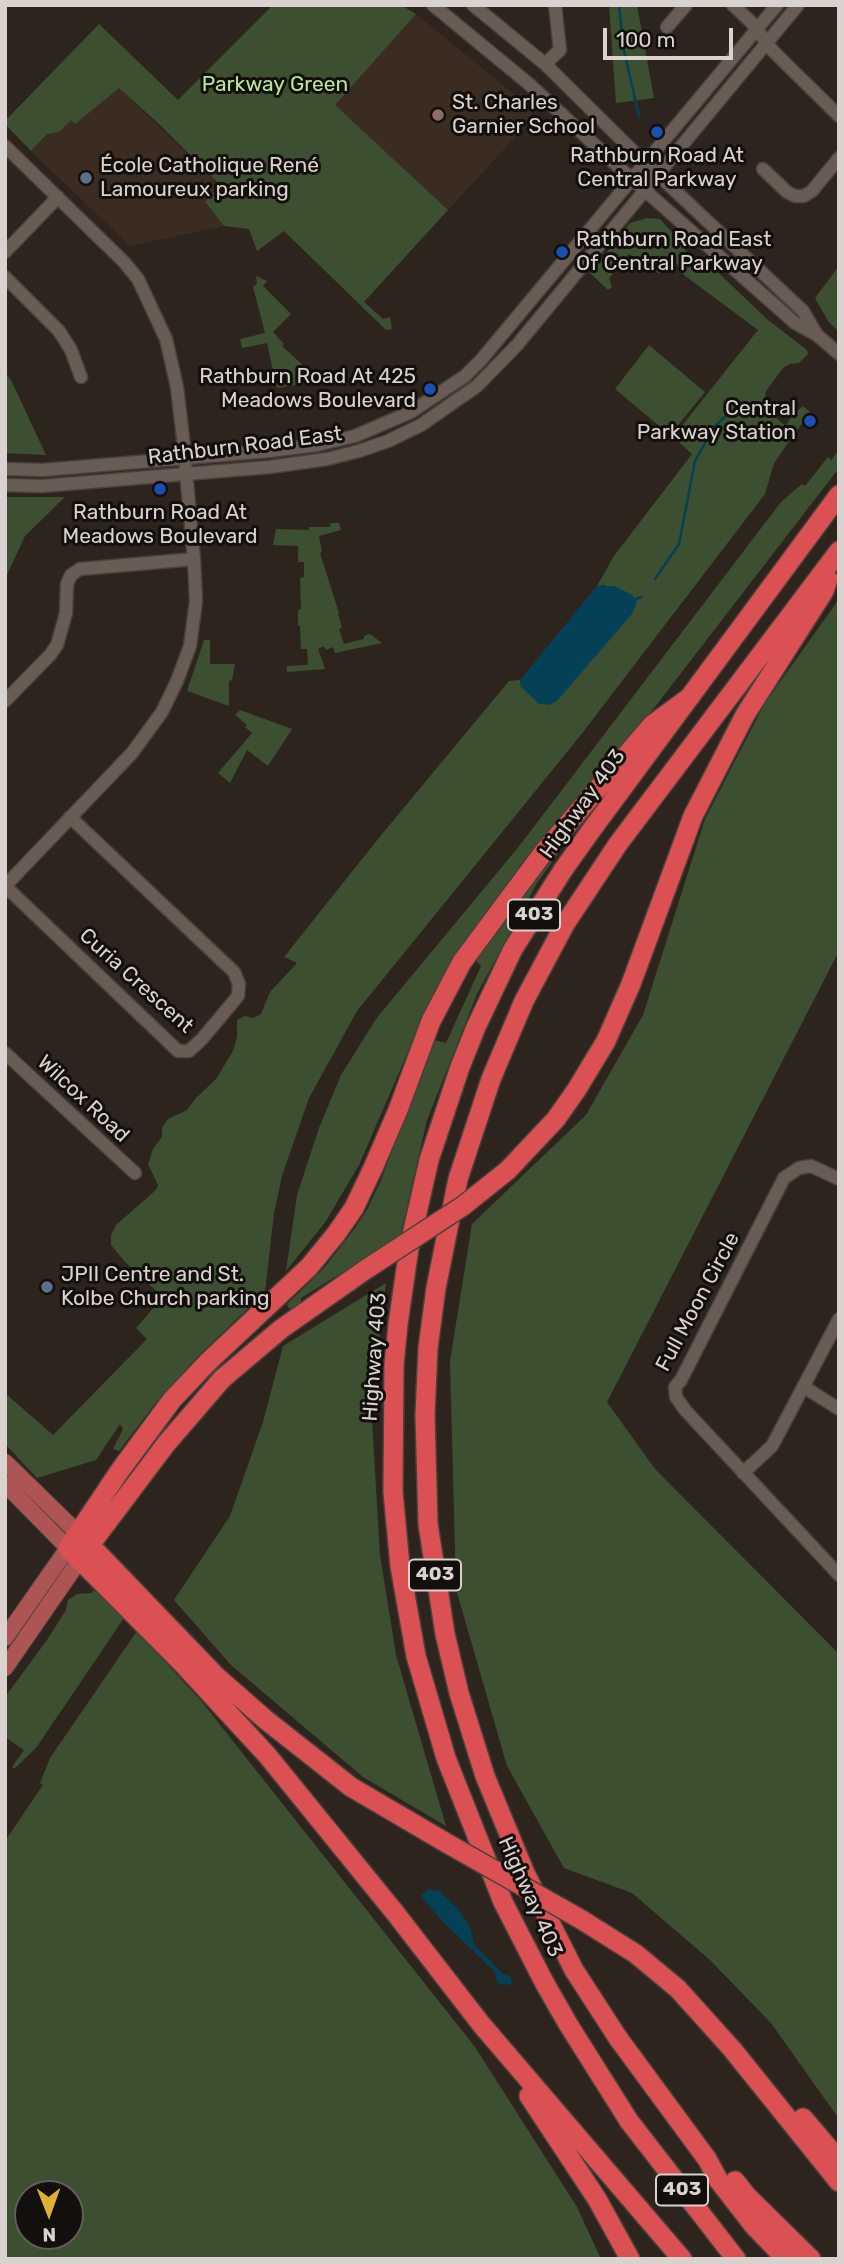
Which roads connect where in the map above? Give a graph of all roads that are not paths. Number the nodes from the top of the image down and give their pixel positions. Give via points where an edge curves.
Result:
1 (473, 5) edge
2 (555, 5) edge
3 (685, 5) edge
4 (733, 5) edge
5 (777, 5) edge
6 (798, 5) edge
7 (441, 7) edge
8 (667, 27) dead end
9 (757, 30) junction
10 (767, 44) junction
11 (545, 64) junction
12 (839, 116) edge
13 (5, 146) edge
14 (839, 158) edge
15 (646, 163) junction
16 (763, 169) dead end
17 (658, 175) junction
18 (632, 180) junction
19 (645, 191) junction
20 (58, 197) junction
21 (5, 251) edge
22 (5, 277) edge
23 (817, 335) junction
24 (839, 354) edge
25 (81, 377) dead end
26 (184, 457) junction
27 (5, 469) edge
28 (186, 474) junction
29 (5, 485) edge
30 (839, 495) edge
31 (836, 554) edge
32 (194, 559) junction
33 (690, 697) junction
34 (5, 701) edge
35 (71, 817) junction
36 (5, 886) edge
37 (5, 1053) edge
38 (135, 1173) dead end
39 (839, 1179) edge
40 (839, 1319) edge
41 (804, 1387) junction
42 (839, 1409) edge
43 (5, 1462) edge
44 (743, 1472) junction
45 (5, 1484) edge
46 (79, 1546) junction
47 (839, 1575) edge
48 (153, 1621) junction
49 (5, 1638) edge
50 (5, 1668) edge
51 (701, 2013) junction
52 (481, 2024) junction
53 (707, 2159) junction
54 (839, 2160) edge
55 (839, 2182) edge
56 (630, 2259) edge
57 (682, 2259) edge
58 (736, 2259) edge
59 (786, 2259) edge
60 (811, 2259) edge

1 - 11 street
2 - 11 street via 560,50
3 - 8 street
4 - 9 street
5 - 9 street, Rathburn Road East
6 - 10 street, Rathburn Road East
7 - 18 street
9 - 10 street
9 - 15 street, Rathburn Road East
10 - 12 street
10 - 17 street, Rathburn Road East
11 - 15 street
13 - 20 street
14 - 16 street via 804,197 787,192
15 - 17 street
15 - 18 street, Rathburn Road East
17 - 19 street, Rathburn Road East
17 - 23 street via 803,310
18 - 19 street
18 - 26 street, Rathburn Road East via 481,360 411,412 355,436 317,445
19 - 23 street via 795,324
19 - 28 street, Rathburn Road East via 517,345 447,409 388,441 327,459
20 - 21 street
20 - 26 street via 124,262 147,297 166,339 177,387
22 - 25 street via 59,331
23 - 24 street
26 - 27 street, Rathburn Road East via 43,470
26 - 28 street
28 - 29 street, Rathburn Road East
28 - 32 street
30 - 33 highway, Highway 403 / 403
31 - 46 highway, bridge via 824,591 745,715 693,817 606,1041 561,1112 508,1170 463,1206 281,1329 222,1379
31 - 53 highway, Highway 403 / 403 via 618,844 565,925 524,1001 491,1079 458,1179 427,1360 425,1451 433,1562 456,1681 485,1776 525,1872 574,1970
32 - 34 street via 80,569 71,575 57,645
32 - 35 street via 196,601 190,646 174,687 132,753
33 - 46 highway via 652,725 543,853 462,962 431,1021 354,1208 279,1296 172,1401 121,1469
33 - 58 highway, Highway 403 / 403 via 537,910 513,949 460,1067 429,1160 403,1284 394,1365 393,1469 401,1566 416,1656 446,1758 503,1902 608,2090
35 - 36 street
35 - 36 street, Curia Crescent via 237,977 238,996 202,1039 190,1051 178,1051
37 - 38 street, Wilcox Road
39 - 44 street, Full Moon Circle via 811,1166 784,1178 675,1387 685,1410
40 - 41 street
41 - 42 street
41 - 44 street via 772,1446
43 - 46 main road
44 - 47 street, Full Moon Circle
45 - 46 main road
46 - 48 highway
46 - 49 main road
46 - 50 main road
48 - 51 highway, bridge via 340,1779 636,1954
48 - 52 highway via 397,1914
51 - 54 highway via 714,2017
51 - 55 highway
52 - 56 highway via 597,2199
52 - 57 highway
53 - 59 highway, 403 via 754,2226
53 - 60 highway, 403 via 723,2166

